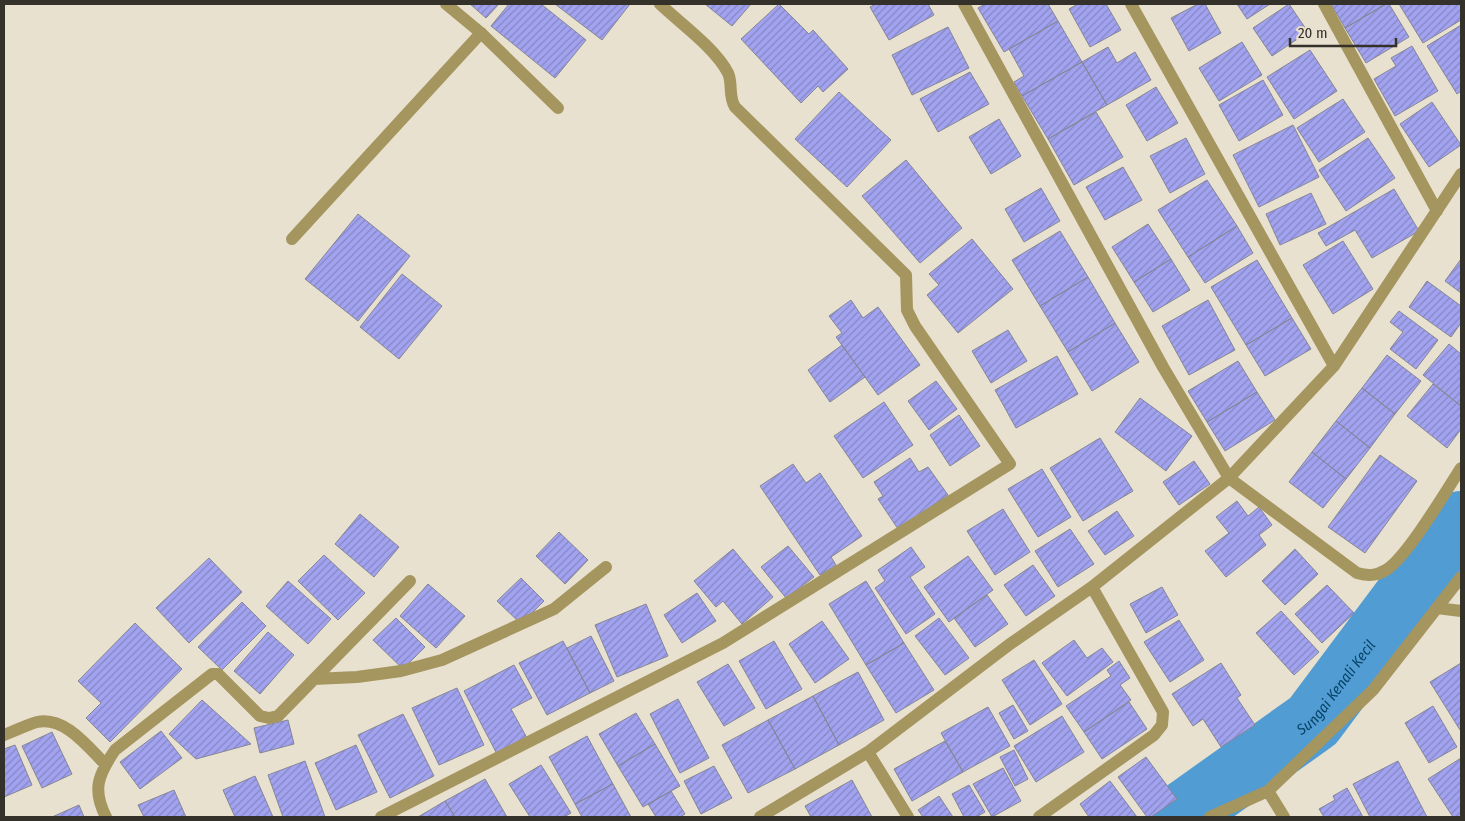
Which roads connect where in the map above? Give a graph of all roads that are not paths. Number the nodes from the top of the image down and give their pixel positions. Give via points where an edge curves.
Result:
1 (446, 4) edge
2 (660, 4) edge
3 (964, 4) edge
4 (1131, 4) edge
5 (1324, 4) edge
6 (481, 33) junction
7 (558, 108) dead end
8 (1461, 174) edge
9 (1437, 211) junction
10 (292, 239) dead end
11 (1334, 366) junction
12 (1461, 468) edge
13 (1229, 478) junction
14 (606, 567) dead end
15 (1461, 577) edge
16 (410, 581) dead end
17 (1092, 587) junction
18 (1437, 608) junction
19 (1461, 611) edge
20 (314, 679) junction
21 (4, 735) edge
22 (868, 752) junction
23 (105, 764) junction
24 (1268, 792) junction
25 (106, 817) edge
26 (381, 817) edge
27 (760, 817) edge
28 (908, 817) edge
29 (1039, 817) edge
30 (1210, 817) edge
31 (1284, 817) edge

1 - 6 street
2 - 26 street via 716,56 728,74 734,107 906,275 907,310 1010,464 723,643
3 - 13 street via 1163,367
4 - 11 street
5 - 9 street
6 - 7 street
6 - 10 street
8 - 9 street
9 - 11 street
11 - 13 street
12 - 13 street via 1401,556 1386,570 1369,576 1357,573
13 - 17 street
14 - 20 street via 554,609 442,660 402,671
15 - 18 street
16 - 20 street
17 - 22 street via 1010,644
17 - 29 street via 1164,718 1154,735
18 - 19 street
18 - 24 street via 1373,690
20 - 23 street via 278,716 269,718 260,716 218,674 212,674 115,750
21 - 23 street via 38,722 56,723 75,734
22 - 27 street
22 - 28 street
23 - 25 street via 98,783 99,803
24 - 30 street
24 - 31 street

